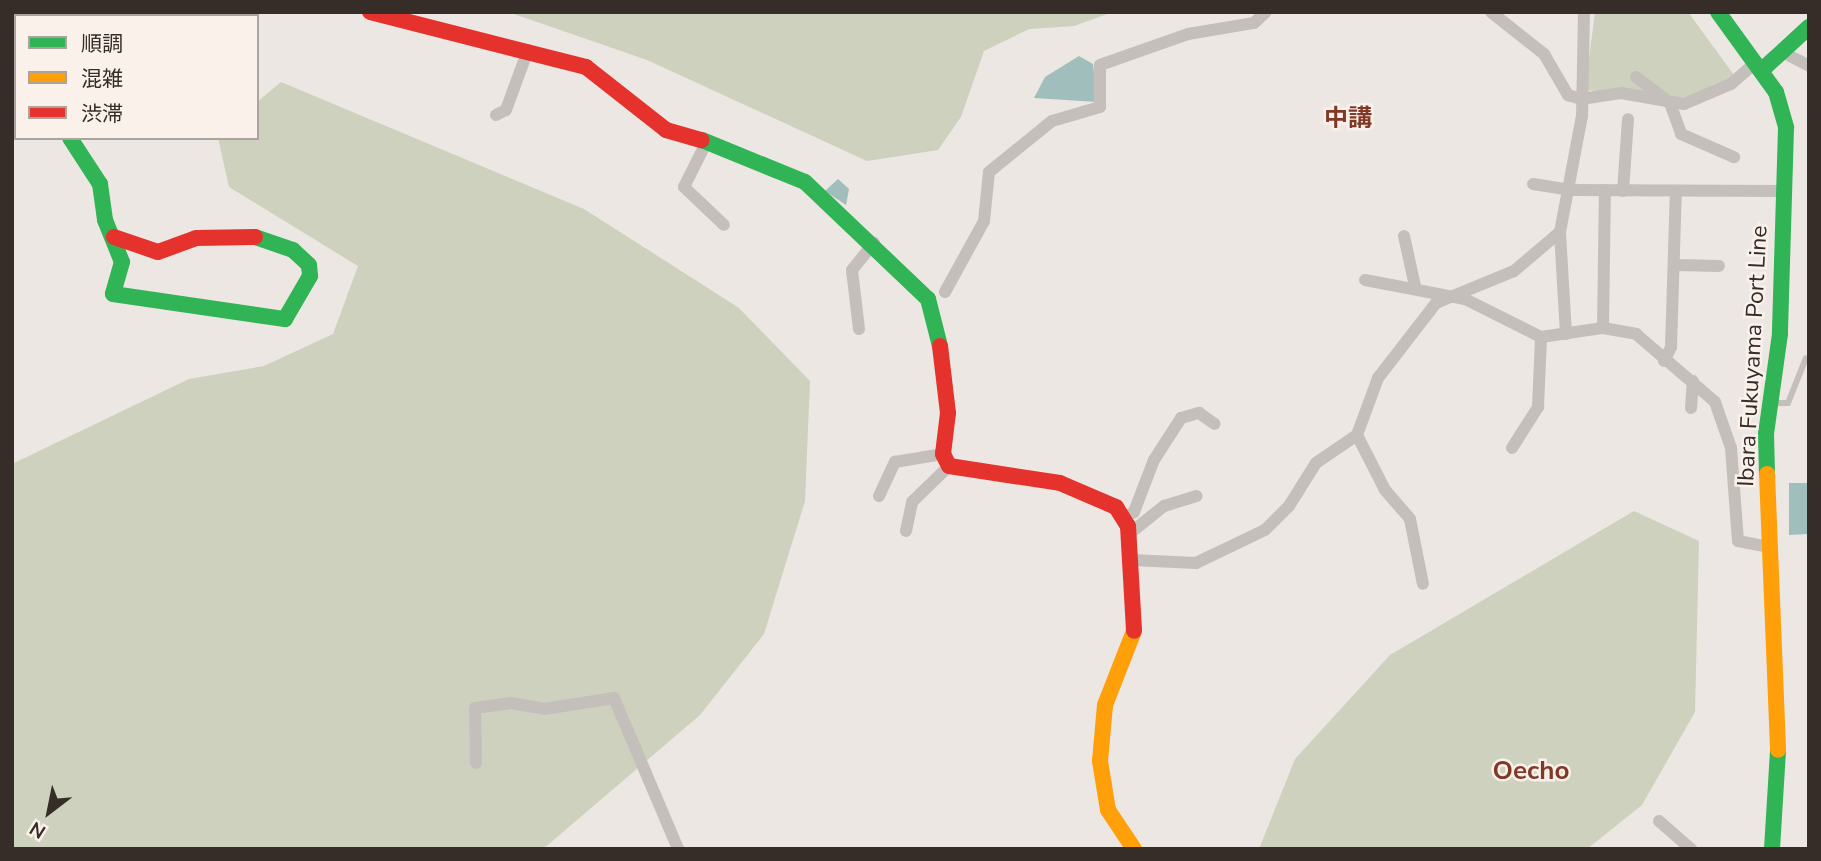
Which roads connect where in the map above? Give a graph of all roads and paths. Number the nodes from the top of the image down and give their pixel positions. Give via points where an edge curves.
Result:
1 (370, 12) edge
2 (1266, 12) edge
3 (1491, 12) edge
4 (1584, 12) edge
5 (1718, 12) edge
6 (1809, 27) edge
7 (528, 50) junction
8 (1784, 53) junction
9 (1759, 66) junction
10 (1809, 66) edge
11 (1636, 77) dead end
12 (1581, 99) junction
13 (1670, 103) junction
14 (496, 115) dead end
15 (1628, 119) dead end
16 (71, 140) edge
17 (707, 141) junction
18 (1734, 157) dead end
19 (1533, 184) dead end
20 (1569, 190) junction
21 (1605, 190) junction
22 (1623, 191) junction
23 (1676, 191) junction
24 (1784, 191) junction
25 (724, 225) dead end
26 (1560, 232) junction
27 (1404, 236) dead end
28 (114, 237) junction
29 (874, 243) junction
30 (1676, 265) junction
31 (1719, 266) dead end
32 (1365, 280) dead end
33 (1416, 286) junction
34 (945, 292) dead end
35 (1453, 296) junction
36 (1603, 328) junction
37 (859, 329) dead end
38 (1566, 334) junction
39 (1541, 337) junction
40 (1806, 358) dead end
41 (1664, 361) junction
42 (1693, 381) junction
43 (1769, 403) junction
44 (1691, 408) dead end
45 (1214, 424) dead end
46 (1357, 435) junction
47 (1512, 448) dead end
48 (946, 460) junction
49 (880, 496) dead end
50 (1196, 496) dead end
51 (1125, 517) junction
52 (906, 531) dead end
53 (1129, 534) junction
54 (1768, 547) junction
55 (1132, 560) junction
56 (1423, 584) dead end
57 (476, 763) dead end
58 (1659, 821) dead end
59 (678, 849) edge
60 (1134, 849) edge
61 (1691, 849) edge
62 (1772, 849) edge

1 - 7 street
2 - 34 street via 1254,23 1188,34 1100,65 1100,107 1052,121 989,172 984,221
3 - 12 street via 1544,54 1568,95
4 - 12 street
5 - 9 street, Ibara Fukuyama Port Line
6 - 8 street
7 - 14 street via 506,110
7 - 17 street via 586,67 651,122
8 - 9 street
8 - 10 street
9 - 13 street via 1705,99
9 - 24 street, Ibara Fukuyama Port Line via 1785,119
11 - 13 street
12 - 13 street via 1621,93
12 - 20 street
13 - 18 street via 1681,134
15 - 22 street
16 - 28 street via 100,184
17 - 25 street via 684,187
17 - 29 street via 805,182
19 - 20 street
20 - 21 street
20 - 26 street
21 - 22 street
21 - 36 street
22 - 23 street
23 - 24 street
23 - 30 street
24 - 43 street, Ibara Fukuyama Port Line via 1780,334
26 - 35 street via 1514,271
26 - 38 street
27 - 33 street
28 - 28 street via 124,271 112,289 119,296 285,319 310,276 309,265 293,250 245,233 196,237 158,253
29 - 37 street via 852,270
29 - 48 street via 928,299 936,320 948,413
30 - 31 street
30 - 41 street via 1671,347
32 - 33 street
33 - 35 street
35 - 39 street
35 - 46 street via 1436,303 1378,378
36 - 38 street
36 - 41 street via 1636,334
38 - 39 street
39 - 47 street via 1538,407
40 - 43 lane via 1788,402
41 - 42 street
42 - 44 street
42 - 54 street via 1724,421 1738,541
43 - 54 street, Ibara Fukuyama Port Line
45 - 51 street via 1199,413 1181,418 1154,460 1134,512
46 - 55 street via 1316,463 1289,506 1265,530 1196,563
46 - 56 street via 1385,490 1410,519
48 - 49 street via 895,462
48 - 51 street via 1060,483 1106,501
48 - 52 street via 912,502
50 - 53 street via 1164,506
51 - 53 street
53 - 55 street
54 - 62 street, Ibara Fukuyama Port Line via 1779,788
55 - 60 street via 1137,623 1105,705 1100,749 1108,810
57 - 59 street via 475,708 511,703 544,709 614,698
58 - 61 street

